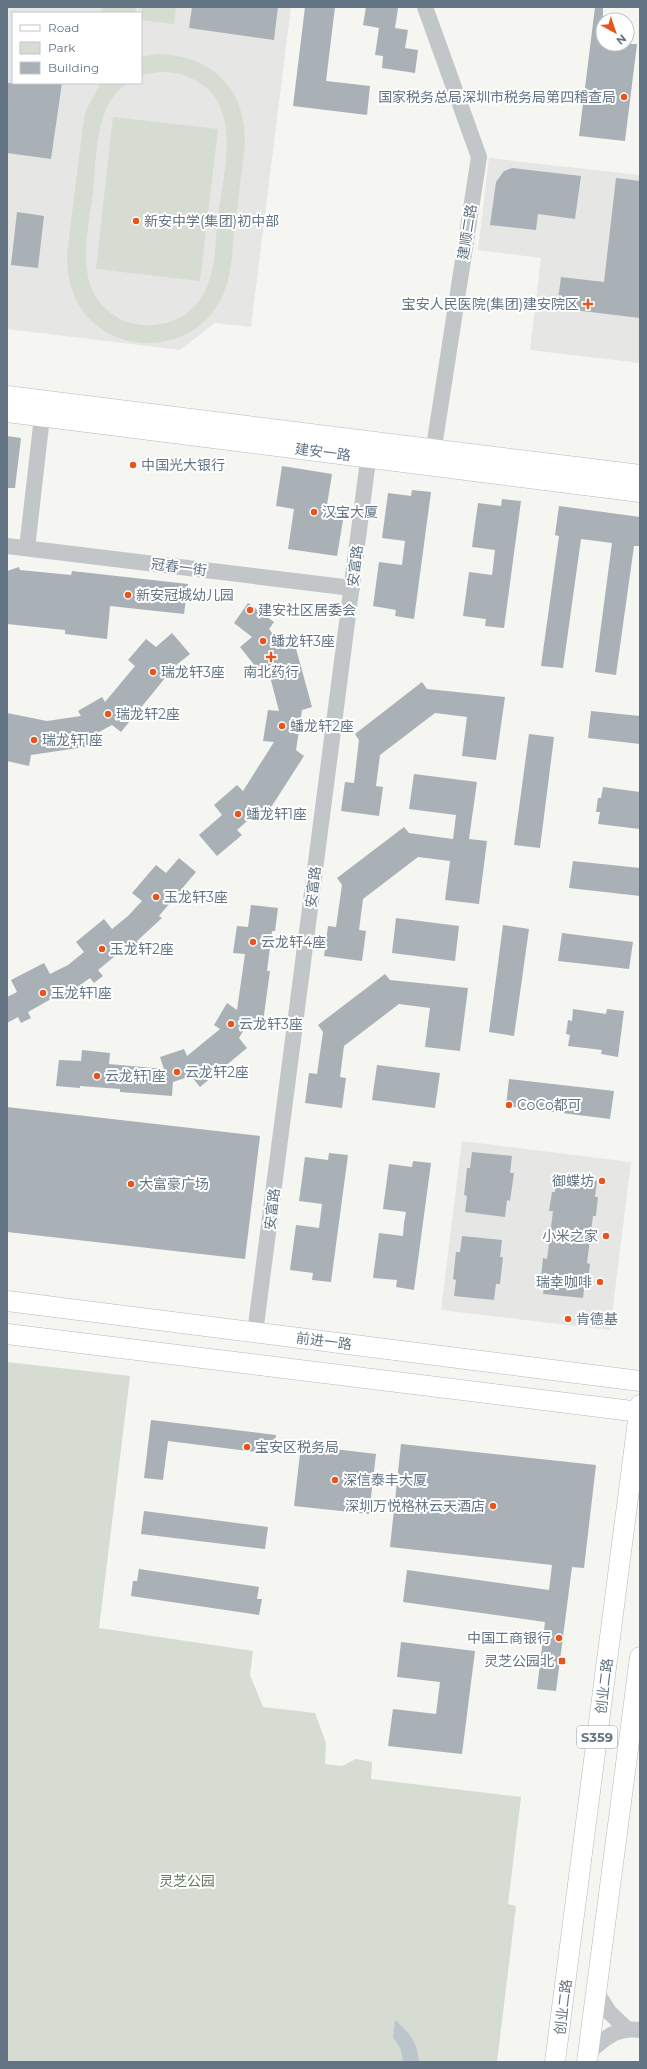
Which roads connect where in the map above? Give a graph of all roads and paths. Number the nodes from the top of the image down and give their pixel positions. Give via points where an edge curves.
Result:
1 (425, 7) edge
2 (7, 396) edge
3 (7, 412) edge
4 (42, 416) junction
5 (370, 450) junction
6 (433, 458) junction
7 (640, 476) edge
8 (640, 492) edge
9 (7, 546) edge
10 (27, 548) junction
11 (352, 588) junction
12 (7, 1301) edge
13 (256, 1333) junction
14 (7, 1334) edge
15 (402, 1351) junction
16 (396, 1380) junction
17 (640, 1381) edge
18 (640, 1409) edge
19 (640, 1657) edge
20 (597, 1993) junction
21 (634, 2030) edge
22 (588, 2058) edge
23 (556, 2062) edge

1 - 6 street, 建顺二路 via 479,157
2 - 5 main road, 建安一路
3 - 4 main road, 建安一路
4 - 5 main road, 建安一路
4 - 10 street
5 - 6 main road, 建安一路
5 - 11 street, 安富路
6 - 7 main road, 建安一路
6 - 8 main road, 建安一路
9 - 10 street, 冠春一街
10 - 11 street, 冠春一街
11 - 13 street, 安富路
12 - 13 main road, 前进一路
13 - 15 main road, 前进一路
14 - 16 main road
15 - 16 main road via 409,1356 412,1366 408,1375
15 - 17 main road, 前进一路
16 - 18 main road
18 - 23 main road, 创业二路 / S359
19 - 20 main road, S359
20 - 21 street via 609,2012
20 - 22 main road, S359
21 - 22 street via 608,2036

